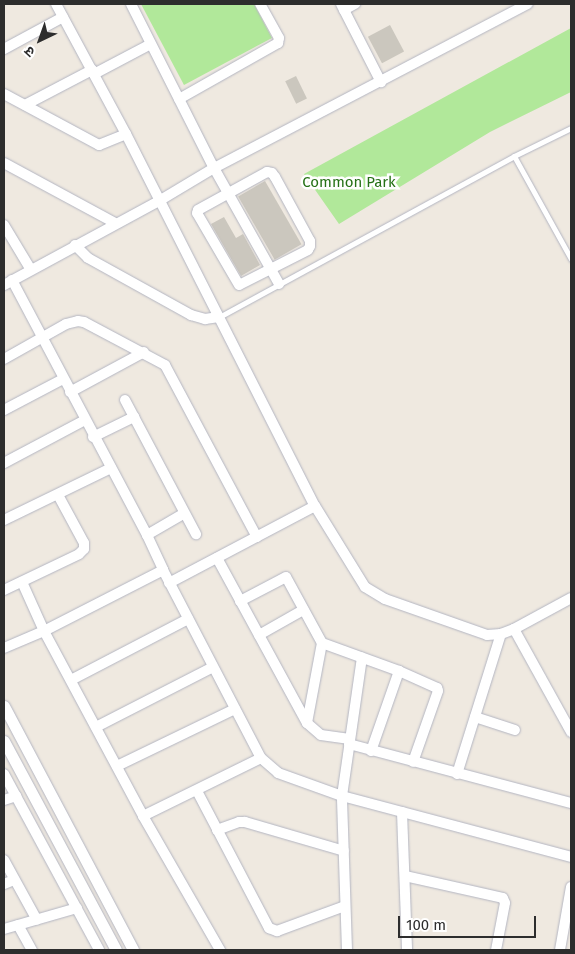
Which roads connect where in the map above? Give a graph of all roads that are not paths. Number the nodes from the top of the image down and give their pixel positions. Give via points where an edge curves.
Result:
1 (56, 4) edge
2 (131, 4) edge
3 (260, 4) edge
4 (355, 4) edge
5 (528, 4) edge
6 (343, 7) edge
7 (63, 17) junction
8 (151, 44) junction
9 (4, 49) edge
10 (93, 72) junction
11 (381, 82) junction
12 (4, 94) edge
13 (179, 99) junction
14 (25, 105) junction
15 (571, 128) edge
16 (126, 134) junction
17 (514, 156) junction
18 (4, 163) edge
19 (214, 168) junction
20 (228, 194) junction
21 (159, 201) junction
22 (115, 223) junction
23 (4, 224) edge
24 (76, 245) junction
25 (571, 259) edge
26 (31, 270) junction
27 (271, 270) junction
28 (8, 282) edge
29 (279, 284) junction
30 (219, 317) junction
31 (42, 338) junction
32 (144, 352) junction
33 (4, 358) edge
34 (63, 379) junction
35 (70, 392) junction
36 (125, 400) dead end
37 (4, 410) edge
38 (134, 417) junction
39 (85, 420) junction
40 (93, 437) junction
41 (4, 463) edge
42 (110, 468) junction
43 (58, 495) junction
44 (315, 506) junction
45 (184, 514) junction
46 (4, 520) edge
47 (196, 534) dead end
48 (147, 535) junction
49 (257, 537) junction
50 (216, 558) junction
51 (163, 570) junction
52 (22, 582) junction
53 (169, 583) junction
54 (4, 590) edge
55 (568, 599) edge
56 (240, 601) junction
57 (304, 610) junction
58 (571, 611) edge
59 (188, 619) junction
60 (514, 629) junction
61 (44, 631) junction
62 (501, 634) junction
63 (258, 635) junction
64 (322, 643) junction
65 (4, 648) edge
66 (362, 658) junction
67 (213, 667) junction
68 (399, 671) junction
69 (71, 680) junction
70 (4, 706) edge
71 (235, 709) junction
72 (474, 717) junction
73 (307, 723) junction
74 (96, 726) junction
75 (515, 730) dead end
76 (571, 732) edge
77 (4, 741) edge
78 (350, 742) junction
79 (371, 751) junction
80 (260, 758) junction
81 (413, 762) junction
82 (117, 766) junction
83 (4, 774) edge
84 (457, 774) junction
85 (196, 792) junction
86 (16, 796) junction
87 (342, 796) junction
88 (4, 800) edge
89 (571, 803) edge
90 (402, 812) junction
91 (143, 816) junction
92 (217, 830) junction
93 (344, 851) junction
94 (571, 856) edge
95 (4, 860) edge
96 (405, 876) junction
97 (14, 880) junction
98 (4, 884) edge
99 (571, 887) edge
100 (345, 906) junction
101 (77, 908) junction
102 (37, 920) junction
103 (18, 925) junction
104 (4, 929) edge
105 (32, 950) edge
106 (99, 950) edge
107 (116, 950) edge
108 (134, 950) edge
109 (220, 950) edge
110 (347, 950) edge
111 (406, 950) edge
112 (496, 950) edge
113 (560, 950) edge

1 - 7 street
2 - 8 street
3 - 13 street via 279,38 278,43
4 - 6 street
5 - 11 street
6 - 11 street
7 - 9 street
7 - 10 street
8 - 10 street
8 - 13 street
10 - 14 street
10 - 16 street
11 - 19 street
12 - 14 street
13 - 19 street
14 - 16 street via 99,145
15 - 17 lane
16 - 21 street
17 - 25 lane
17 - 29 lane
18 - 22 street
19 - 20 street
19 - 21 street
20 - 27 street
20 - 27 street via 198,210 199,217 237,283 242,285
20 - 27 street via 267,172 275,177 310,246
21 - 22 street
21 - 30 street
22 - 24 street
23 - 26 street
24 - 26 street
24 - 30 street via 88,258 192,315 204,319
26 - 28 street
27 - 29 street
28 - 31 street
29 - 30 lane
30 - 44 street
31 - 32 street via 78,321
31 - 33 street
31 - 34 street
32 - 35 street
32 - 49 street via 165,365 172,374
34 - 35 street
34 - 37 street
35 - 39 street
36 - 38 street
38 - 40 street
38 - 45 street
39 - 40 street
39 - 41 street
40 - 42 street
42 - 43 street
42 - 48 street
43 - 46 street
43 - 52 street via 84,542 84,549
44 - 49 street
44 - 62 street via 356,575 375,595 487,635
45 - 47 street
45 - 48 street
48 - 51 street
49 - 50 street
50 - 53 street
50 - 56 street
51 - 53 street
51 - 61 street
52 - 54 street
52 - 61 street
53 - 59 street
55 - 58 street
55 - 60 street
56 - 57 street via 286,577
56 - 63 street
57 - 63 street
57 - 64 street
59 - 67 street
59 - 69 street
60 - 62 street
60 - 76 street
61 - 65 street
61 - 69 street
62 - 72 street
63 - 73 street
64 - 66 street
64 - 73 street
66 - 68 street
66 - 78 street
67 - 71 street
67 - 74 street
68 - 79 street
68 - 81 street via 433,685 438,691
69 - 74 street
70 - 108 street
71 - 80 street
71 - 82 street
72 - 75 street
72 - 84 street
73 - 78 street via 321,735
74 - 82 street
77 - 107 street
78 - 79 street
78 - 87 street
79 - 81 street
80 - 85 street
80 - 87 street via 278,773
81 - 84 street
82 - 91 street
83 - 86 street
84 - 89 street
85 - 91 street
85 - 92 street
86 - 88 street
86 - 101 street
87 - 90 street
87 - 93 street
90 - 94 street
90 - 96 street
91 - 109 street
92 - 93 street via 245,822
92 - 100 street via 264,922 273,931
93 - 100 street
95 - 97 street
96 - 111 street
96 - 112 street via 503,898 505,903
97 - 98 street
97 - 102 street
99 - 113 street
100 - 110 street
101 - 102 street
101 - 106 street
102 - 103 street
103 - 104 street
103 - 105 street

